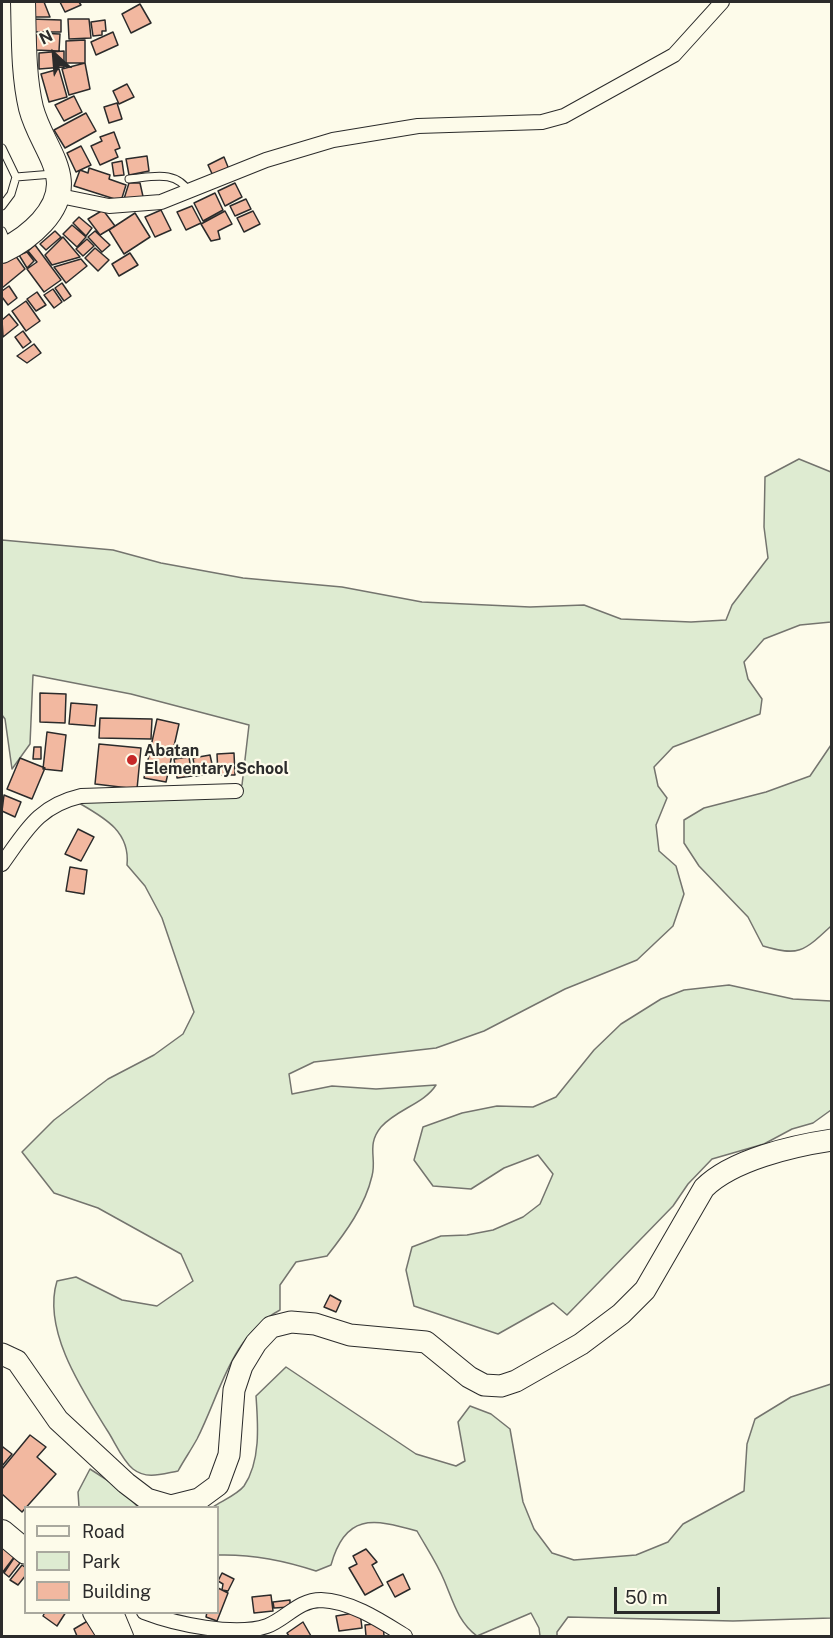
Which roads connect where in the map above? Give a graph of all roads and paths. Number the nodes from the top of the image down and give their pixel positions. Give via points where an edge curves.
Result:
1 (23, 2) edge
2 (722, 2) edge
3 (2, 148) edge
4 (16, 177) junction
5 (129, 179) dead end
6 (59, 185) junction
7 (190, 193) junction
8 (2, 206) edge
9 (4, 243) edge
10 (236, 791) dead end
11 (2, 864) edge
12 (831, 1140) edge
13 (2, 1354) edge
14 (2, 1522) edge
15 (2, 1532) edge
16 (24, 1537) edge
17 (24, 1550) edge
18 (96, 1614) edge
19 (117, 1614) edge
20 (149, 1614) edge
21 (110, 1636) edge
22 (126, 1636) edge
23 (405, 1636) edge

1 - 6 highway via 31,107
2 - 7 street via 674,55 564,116 542,122 418,126 333,140 266,160
3 - 4 lane
4 - 6 lane
4 - 8 lane
5 - 7 lane via 175,177
6 - 7 street via 109,206 161,202
6 - 9 highway via 50,214 33,232
10 - 11 street via 81,796 63,800 40,813
12 - 13 main road via 798,1146 716,1176 704,1188 645,1290 581,1344 509,1384 484,1385 426,1342 350,1335 315,1324 291,1322 271,1327 256,1342 237,1382 229,1455 218,1485 199,1499 171,1506 147,1499 58,1420 17,1361
14 - 16 street
15 - 17 highway
18 - 21 highway
19 - 22 street
20 - 23 street via 163,1620 222,1629 255,1628 320,1600 358,1610

